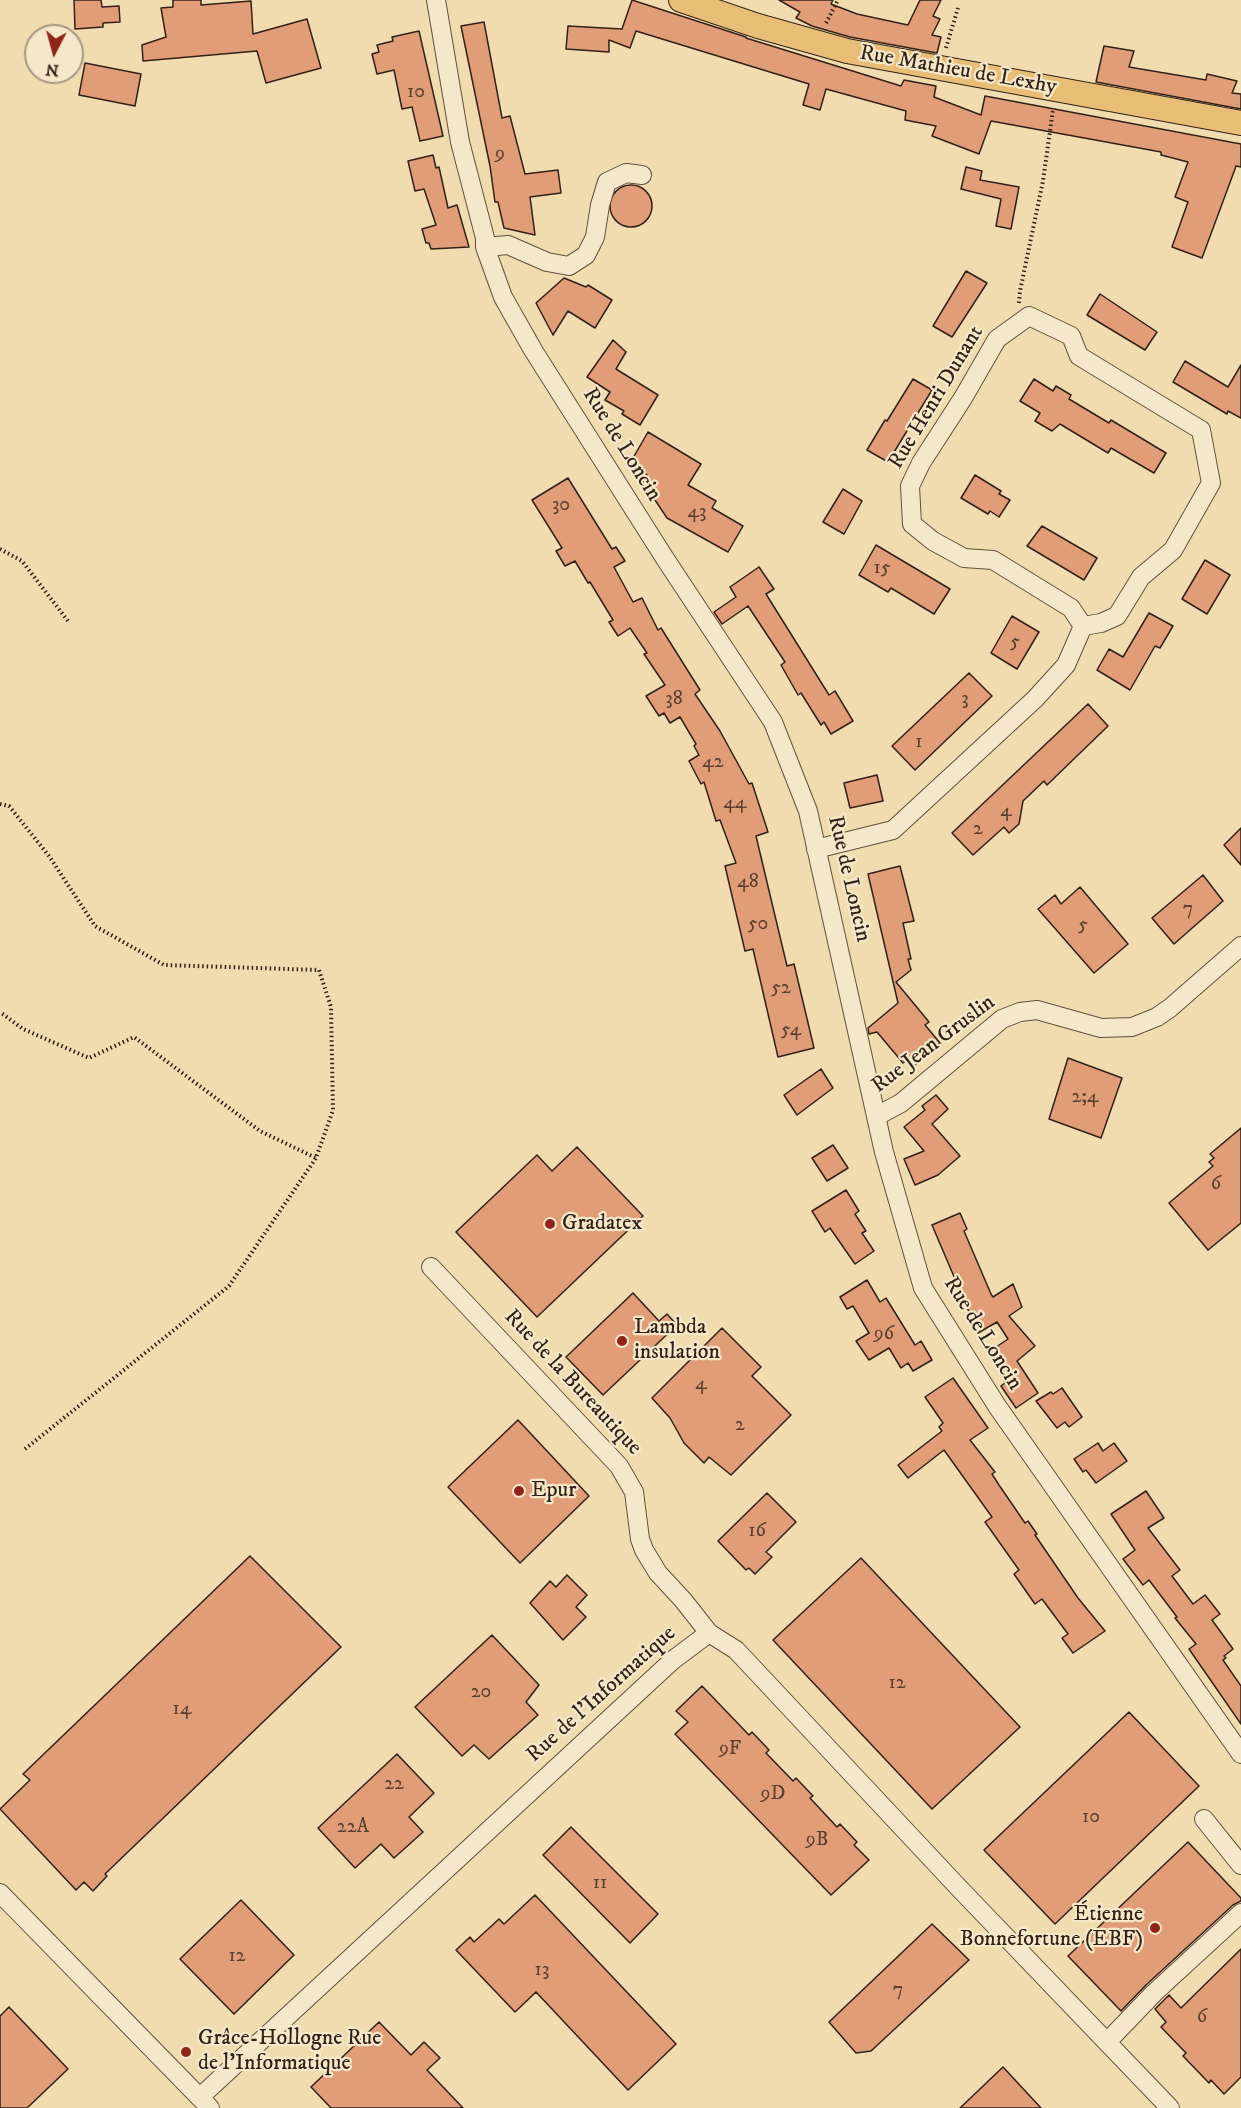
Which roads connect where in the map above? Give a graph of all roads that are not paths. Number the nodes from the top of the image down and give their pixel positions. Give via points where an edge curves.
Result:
1 (436, 0) edge
2 (693, 2) edge
3 (1241, 123) edge
4 (642, 175) dead end
5 (485, 247) junction
6 (1083, 626) junction
7 (816, 849) junction
8 (1241, 946) edge
9 (877, 1116) junction
10 (431, 1267) dead end
11 (709, 1633) junction
12 (1241, 1754) edge
13 (1204, 1819) dead end
14 (1241, 1865) edge
15 (0, 1893) edge
16 (1241, 1913) edge
17 (1107, 2042) junction
18 (205, 2102) edge
19 (1170, 2108) edge

1 - 5 street, Rue de Loncin via 460,142
2 - 3 main road, Rue Mathieu de Lexhy via 827,46
4 - 5 street via 626,173 607,182 595,237 586,255 569,266 547,262 508,245
5 - 7 street, Rue de Loncin via 503,297 533,350 773,722 807,811
6 - 6 street, Rue Henri Dunant via 1071,608 993,560 964,558 912,524 909,486 921,463 997,339 1029,316 1071,336 1079,356 1201,430 1206,454 1211,483 1173,550 1141,577 1117,615
6 - 7 street via 1066,666 893,830
7 - 9 street, Rue de Loncin
8 - 9 street, Rue Jean Gruslin via 1170,1008 1132,1027 1101,1028 1037,1010 1002,1019 901,1103
9 - 12 street, Rue de Loncin via 923,1288 997,1406
10 - 11 street, Rue de la Bureautique via 619,1466 634,1492 644,1550 658,1573
11 - 17 street, Rue de l'Informatique via 736,1650
11 - 18 street, Rue de l'Informatique via 673,1660
13 - 14 street
15 - 18 street
16 - 17 street
17 - 19 street, Rue de l'Informatique

